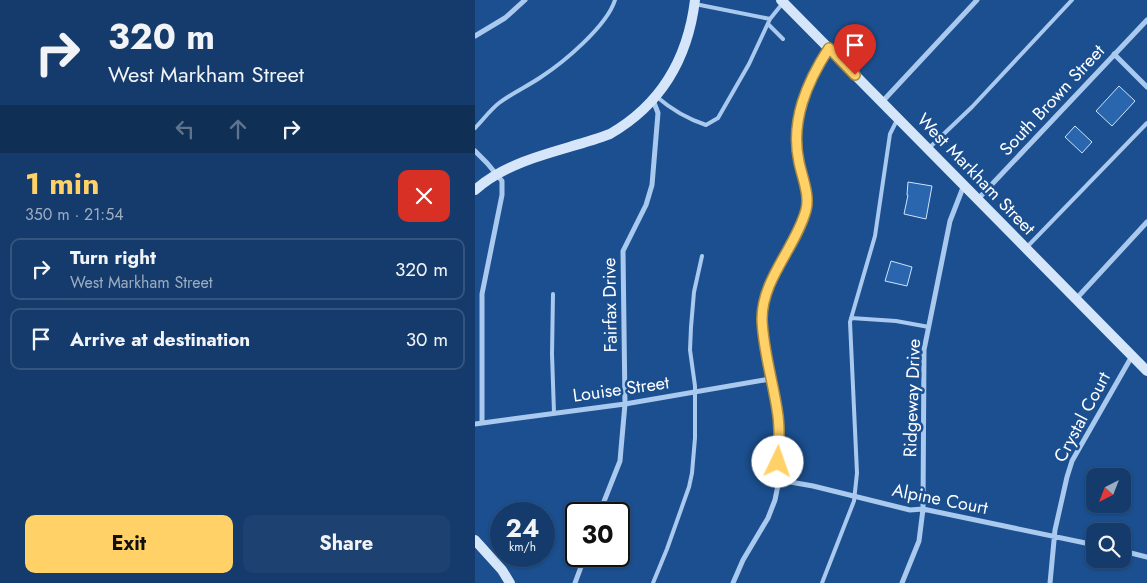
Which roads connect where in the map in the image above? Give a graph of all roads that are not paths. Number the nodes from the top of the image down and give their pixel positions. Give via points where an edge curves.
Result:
1 (525, 0) edge
2 (615, 0) edge
3 (977, 0) edge
4 (1072, 0) edge
5 (784, 1) edge
6 (695, 2) edge
7 (770, 19) junction
8 (1147, 20) edge
9 (768, 24) junction
10 (475, 36) edge
11 (783, 39) dead end
12 (829, 48) junction
13 (1114, 54) junction
14 (1147, 87) edge
15 (654, 98) junction
16 (882, 102) junction
17 (898, 118) junction
18 (1147, 123) edge
19 (475, 128) edge
20 (928, 149) junction
21 (475, 151) edge
22 (495, 174) junction
23 (964, 185) junction
24 (475, 190) edge
25 (978, 199) junction
26 (1147, 222) edge
27 (1025, 248) junction
28 (702, 256) dead end
29 (553, 294) dead end
30 (1076, 299) junction
31 (851, 318) junction
32 (929, 327) junction
33 (1132, 356) junction
34 (1147, 371) edge
35 (770, 379) junction
36 (695, 393) junction
37 (625, 404) junction
38 (554, 413) junction
39 (482, 423) junction
40 (475, 424) edge
41 (779, 480) junction
42 (854, 496) junction
43 (604, 502) edge
44 (923, 509) junction
45 (1054, 535) junction
46 (475, 540) edge
47 (1086, 543) edge
48 (1131, 553) edge
49 (1147, 557) edge
50 (581, 567) edge
51 (510, 583) edge
52 (575, 583) edge
53 (653, 583) edge
54 (733, 583) edge
55 (822, 583) edge
56 (902, 583) edge
57 (1050, 583) edge

1 - 10 street via 505,18
2 - 19 lane via 610,13 579,46 548,72 498,104
3 - 16 street
4 - 20 lane
5 - 7 lane
5 - 12 main road, West Markham Street
6 - 7 lane
6 - 15 main road via 691,31 680,60 671,78
7 - 9 lane
8 - 13 street, South Brown Street
9 - 11 lane
9 - 15 lane via 731,96 713,122 706,125 693,120
12 - 16 main road, West Markham Street
12 - 35 street via 812,80 797,123 797,150 807,208 772,282 763,310
13 - 14 street
13 - 25 street, South Brown Street
15 - 22 main road via 610,134
15 - 37 street, Fairfax Drive via 658,113 652,185 623,251
16 - 17 main road, West Markham Street
17 - 20 main road, West Markham Street
17 - 31 lane via 890,134 874,243
18 - 27 lane
20 - 23 main road, West Markham Street
21 - 22 street
22 - 24 main road
22 - 39 street via 502,182 502,195 482,294
23 - 25 main road, West Markham Street
23 - 32 street, Ridgeway Drive via 950,221
25 - 27 main road, West Markham Street
26 - 30 street
27 - 30 main road, West Markham Street
28 - 36 lane via 691,327
29 - 38 lane
30 - 33 main road, West Markham Street
31 - 32 lane
31 - 42 lane via 857,473
32 - 44 street, Ridgeway Drive via 923,363
33 - 34 main road, West Markham Street
33 - 45 street, Crystal Court via 1072,461
35 - 36 street, Louise Street
35 - 41 street via 779,424
36 - 37 street, Louise Street
36 - 53 lane via 695,438 689,487
37 - 38 street, Louise Street
37 - 43 street, Fairfax Drive via 619,461
38 - 39 street, Louise Street
39 - 40 street, Louise Street
41 - 42 street, Alpine Court
41 - 54 street via 768,518
42 - 44 street, Alpine Court via 910,510
42 - 55 lane
44 - 45 street, Alpine Court
44 - 56 street, Ridgeway Drive via 919,541
45 - 47 street, Alpine Court
45 - 57 street, Crystal Court
46 - 51 main road
48 - 49 street
50 - 52 street

